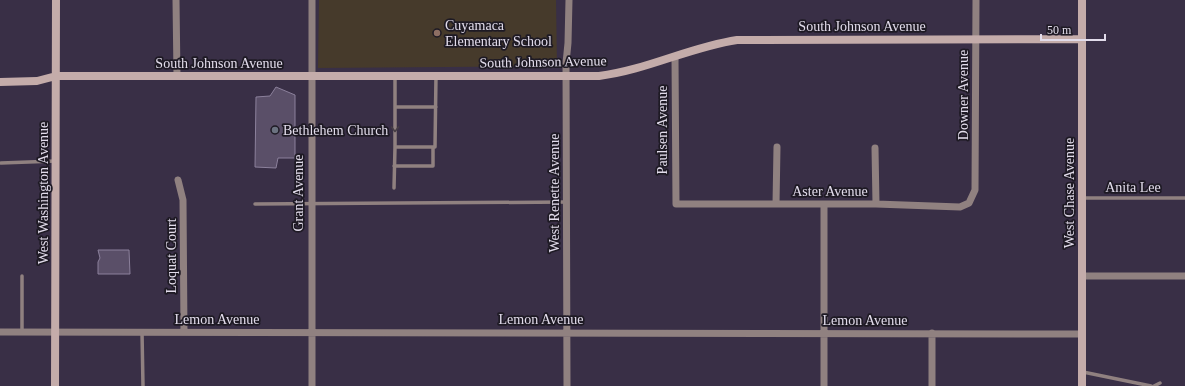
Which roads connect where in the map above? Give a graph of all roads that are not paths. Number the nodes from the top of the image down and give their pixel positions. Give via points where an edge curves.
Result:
1 (56, 0) edge
2 (176, 0) edge
3 (312, 0) edge
4 (569, 0) edge
5 (976, 0) edge
6 (1082, 0) edge
7 (976, 38) junction
8 (1082, 39) junction
9 (675, 57) junction
10 (56, 76) junction
11 (177, 76) junction
12 (311, 76) junction
13 (395, 76) junction
14 (436, 76) junction
15 (566, 76) junction
16 (0, 82) edge
17 (395, 107) junction
18 (436, 107) junction
19 (395, 147) junction
20 (433, 147) junction
21 (777, 147) dead end
22 (875, 148) dead end
23 (56, 161) junction
24 (2, 163) dead end
25 (394, 166) junction
26 (178, 180) dead end
27 (394, 188) dead end
28 (976, 190) joint
29 (1082, 198) junction
30 (1185, 198) edge
31 (567, 202) junction
32 (255, 204) dead end
33 (311, 204) junction
34 (676, 204) joint
35 (776, 204) junction
36 (824, 204) junction
37 (876, 204) junction
38 (22, 276) dead end
39 (1082, 276) junction
40 (1185, 276) edge
41 (0, 332) edge
42 (22, 332) junction
43 (56, 332) junction
44 (142, 332) junction
45 (184, 332) junction
46 (312, 332) junction
47 (567, 332) junction
48 (824, 333) junction
49 (932, 333) junction
50 (1082, 334) junction
51 (1082, 372) junction
52 (1160, 383) dead end
53 (55, 386) edge
54 (143, 386) edge
55 (312, 386) edge
56 (567, 386) edge
57 (824, 386) edge
58 (932, 386) edge
59 (1082, 386) edge
60 (1153, 386) edge

1 - 10 street, West Washington Avenue
2 - 11 street
3 - 12 street, Grant Avenue
4 - 15 street, West Renette Avenue
5 - 7 street, Downer Avenue
6 - 8 street, West Chase Avenue
7 - 8 street, South Johnson Avenue
7 - 9 street, South Johnson Avenue via 737,40
7 - 28 street, Downer Avenue
8 - 29 street, West Chase Avenue
9 - 15 street, South Johnson Avenue via 623,73
9 - 34 street, Paulsen Avenue
10 - 11 street, South Johnson Avenue
10 - 16 street, South Johnson Avenue via 37,81
10 - 23 street, West Washington Avenue
11 - 12 street, South Johnson Avenue
12 - 13 street, South Johnson Avenue
12 - 33 street, Grant Avenue
13 - 14 street, South Johnson Avenue
13 - 17 lane
14 - 15 street, South Johnson Avenue
14 - 18 lane
15 - 31 street, West Renette Avenue
17 - 18 lane
17 -> 19 lane
18 - 20 lane
19 - 20 lane
19 - 25 lane
20 - 25 lane via 433,166
21 - 35 street
22 - 37 street
23 - 24 lane
23 - 43 street, West Washington Avenue
25 - 27 lane
26 - 45 street, Loquat Court via 183,200
28 - 37 street, Aster Avenue via 968,203 960,207
29 - 30 lane, Anita Lee
29 - 39 street, West Chase Avenue
31 - 33 lane
31 - 47 street, West Renette Avenue
32 - 33 lane
33 - 46 street, Grant Avenue
34 - 35 street, Aster Avenue
35 - 36 street, Aster Avenue
36 - 37 street, Aster Avenue
36 - 48 street
38 - 42 lane
39 - 40 street
39 - 50 street, West Chase Avenue
41 - 42 street, Lemon Avenue
42 - 43 street, Lemon Avenue
43 - 44 street, Lemon Avenue
43 - 53 street, West Washington Avenue
44 - 45 street, Lemon Avenue
44 - 54 lane
45 - 46 street, Lemon Avenue
46 - 47 street, Lemon Avenue
46 - 55 street, Grant Avenue
47 - 48 street, Lemon Avenue
47 - 56 street, West Renette Avenue
48 - 49 street, Lemon Avenue
48 - 57 street
49 - 50 street, Lemon Avenue
49 - 58 street
50 - 51 street, West Chase Avenue
51 - 59 street, West Chase Avenue
51 - 60 lane
52 - 60 lane

